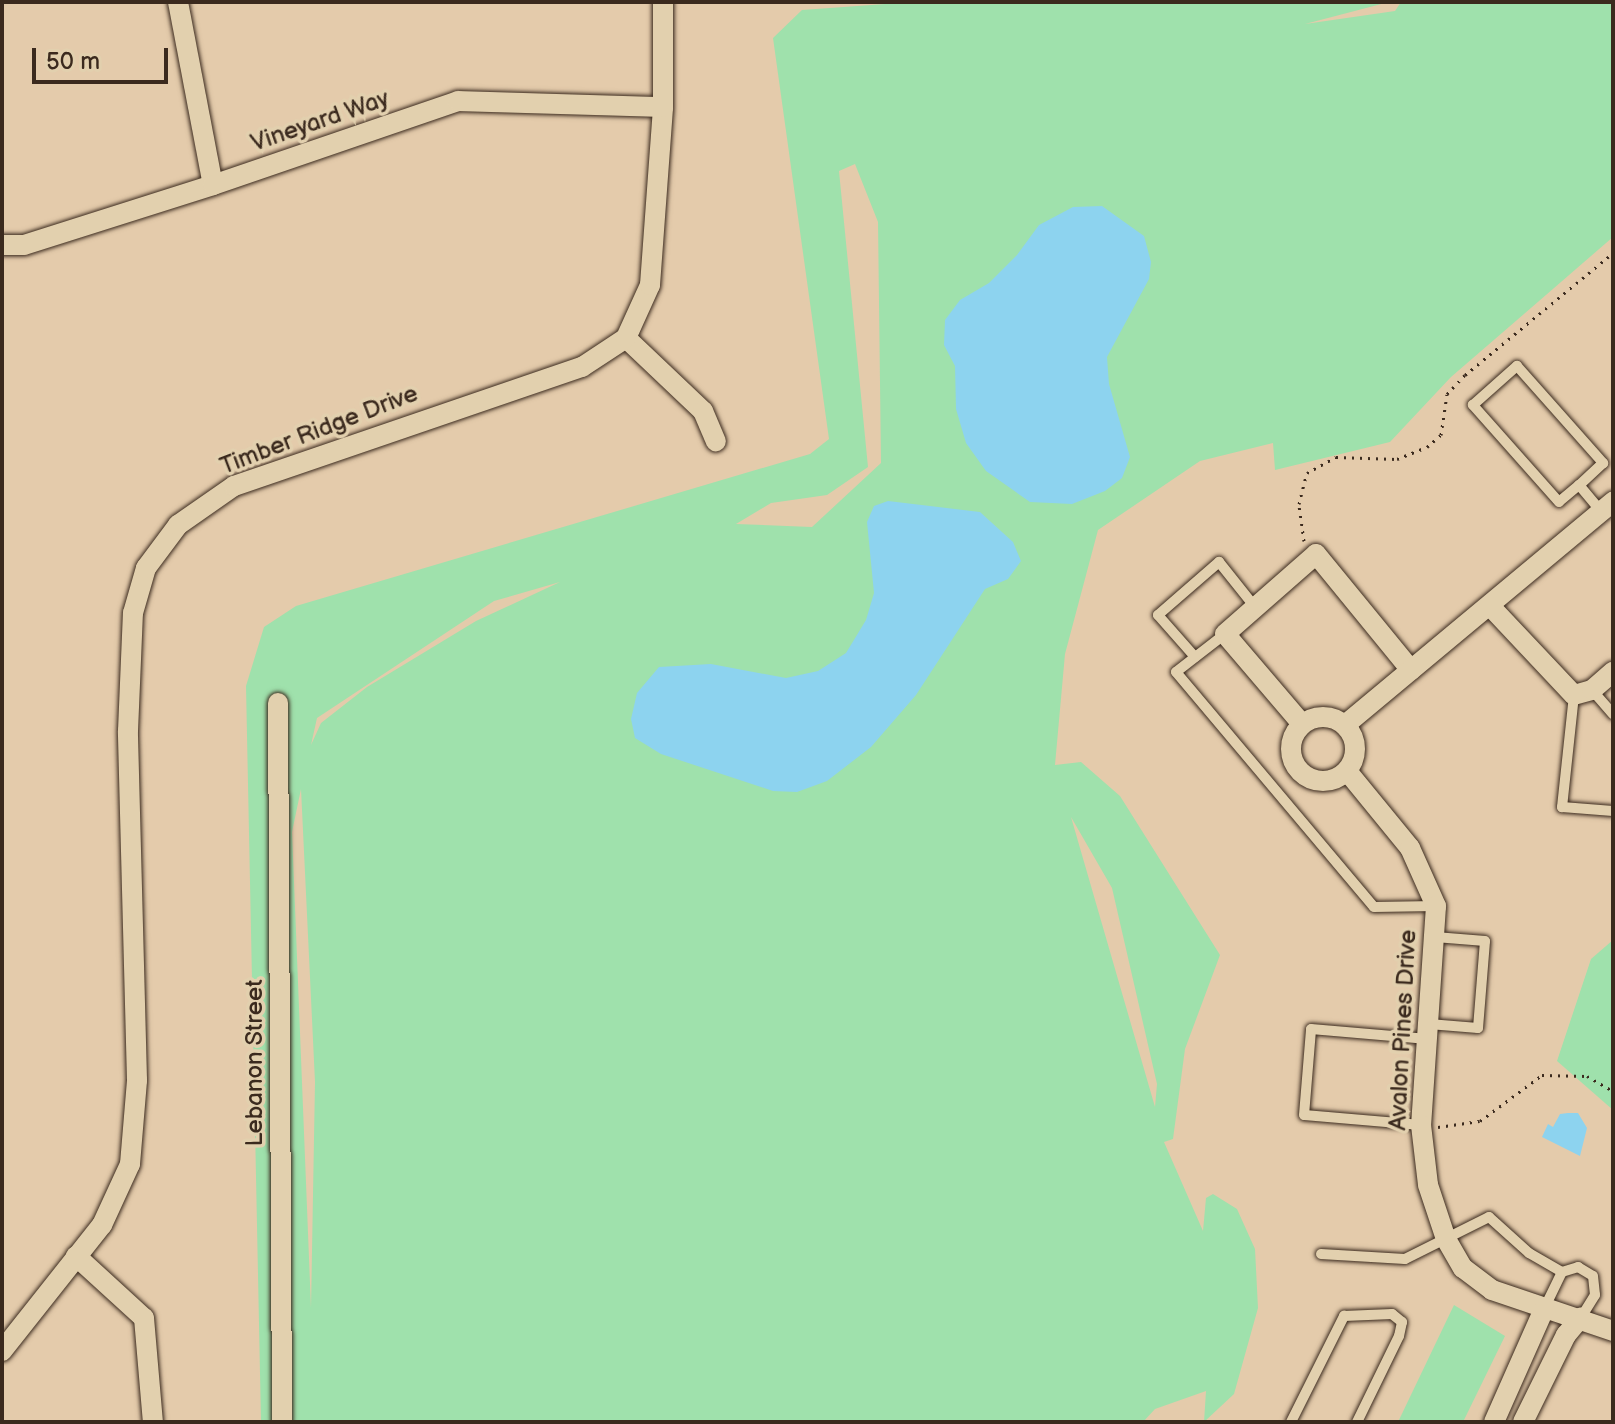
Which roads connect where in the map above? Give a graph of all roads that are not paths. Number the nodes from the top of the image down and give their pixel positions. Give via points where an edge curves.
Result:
1 (178, 2) edge
2 (663, 2) edge
3 (663, 107) junction
4 (213, 185) junction
5 (2, 245) edge
6 (626, 338) junction
7 (716, 441) dead end
8 (1579, 485) junction
9 (1608, 507) edge
10 (1490, 606) junction
11 (1255, 607) junction
12 (1225, 634) junction
13 (1195, 657) junction
14 (1411, 670) junction
15 (1613, 672) edge
16 (1583, 693) junction
17 (278, 703) dead end
18 (1613, 714) edge
19 (1302, 724) junction
20 (1345, 725) junction
21 (1347, 771) junction
22 (1613, 811) edge
23 (1436, 906) junction
24 (1435, 937) junction
25 (1428, 1032) junction
26 (1428, 1126) junction
27 (1446, 1239) junction
28 (1321, 1254) dead end
29 (76, 1256) junction
30 (1562, 1272) junction
31 (1544, 1309) junction
32 (1581, 1317) junction
33 (1613, 1331) edge
34 (2, 1351) edge
35 (153, 1422) edge
36 (282, 1422) edge
37 (1291, 1422) edge
38 (1357, 1422) edge
39 (1494, 1422) edge
40 (1523, 1422) edge

1 - 4 street
2 - 3 street
3 - 4 street, Vineyard Way via 458,101
3 - 6 street via 650,285
4 - 5 street, Vineyard Way via 24,245
6 - 7 street via 703,411
6 - 29 street, Timber Ridge Drive via 582,367 379,432 234,486 178,525 146,568 133,613 128,731 137,1080 130,1164 102,1225
8 - 8 lane via 1603,463 1517,366 1473,405 1559,502
8 - 9 lane
9 - 10 street
10 - 14 street
10 - 16 street
11 - 12 street
11 - 13 lane via 1219,562 1158,615
11 - 14 street via 1316,554
12 - 13 lane
12 - 19 street
13 - 23 lane via 1176,672 1374,907
14 - 20 street
15 - 16 street
16 - 18 lane
16 - 22 lane via 1562,807
17 - 36 street, Lebanon Street
19 - 20 street via 1328,717
19 - 21 street via 1291,752 1300,771 1329,781
20 - 21 street via 1355,753
21 - 23 street, Avalon Pines Drive via 1410,848
23 - 24 street, Avalon Pines Drive
24 - 25 street, Avalon Pines Drive
24 - 25 lane via 1485,941 1478,1028
25 - 26 street, Avalon Pines Drive
25 - 26 lane via 1311,1029 1304,1115
26 - 27 street, Avalon Pines Drive via 1428,1185
27 - 28 lane via 1405,1259
27 - 30 lane via 1489,1217 1529,1253
27 - 31 street, Avalon Pines Drive via 1463,1268 1492,1290
29 - 34 street, Timber Ridge Drive
29 - 35 street via 144,1318
30 - 31 lane
30 - 32 lane via 1578,1267 1593,1276 1595,1295
31 - 32 street, Avalon Pines Drive
31 - 39 street
32 - 33 street, Avalon Pines Drive
32 - 40 street via 1566,1335
37 - 38 lane via 1344,1316 1392,1314 1402,1322 1399,1336

